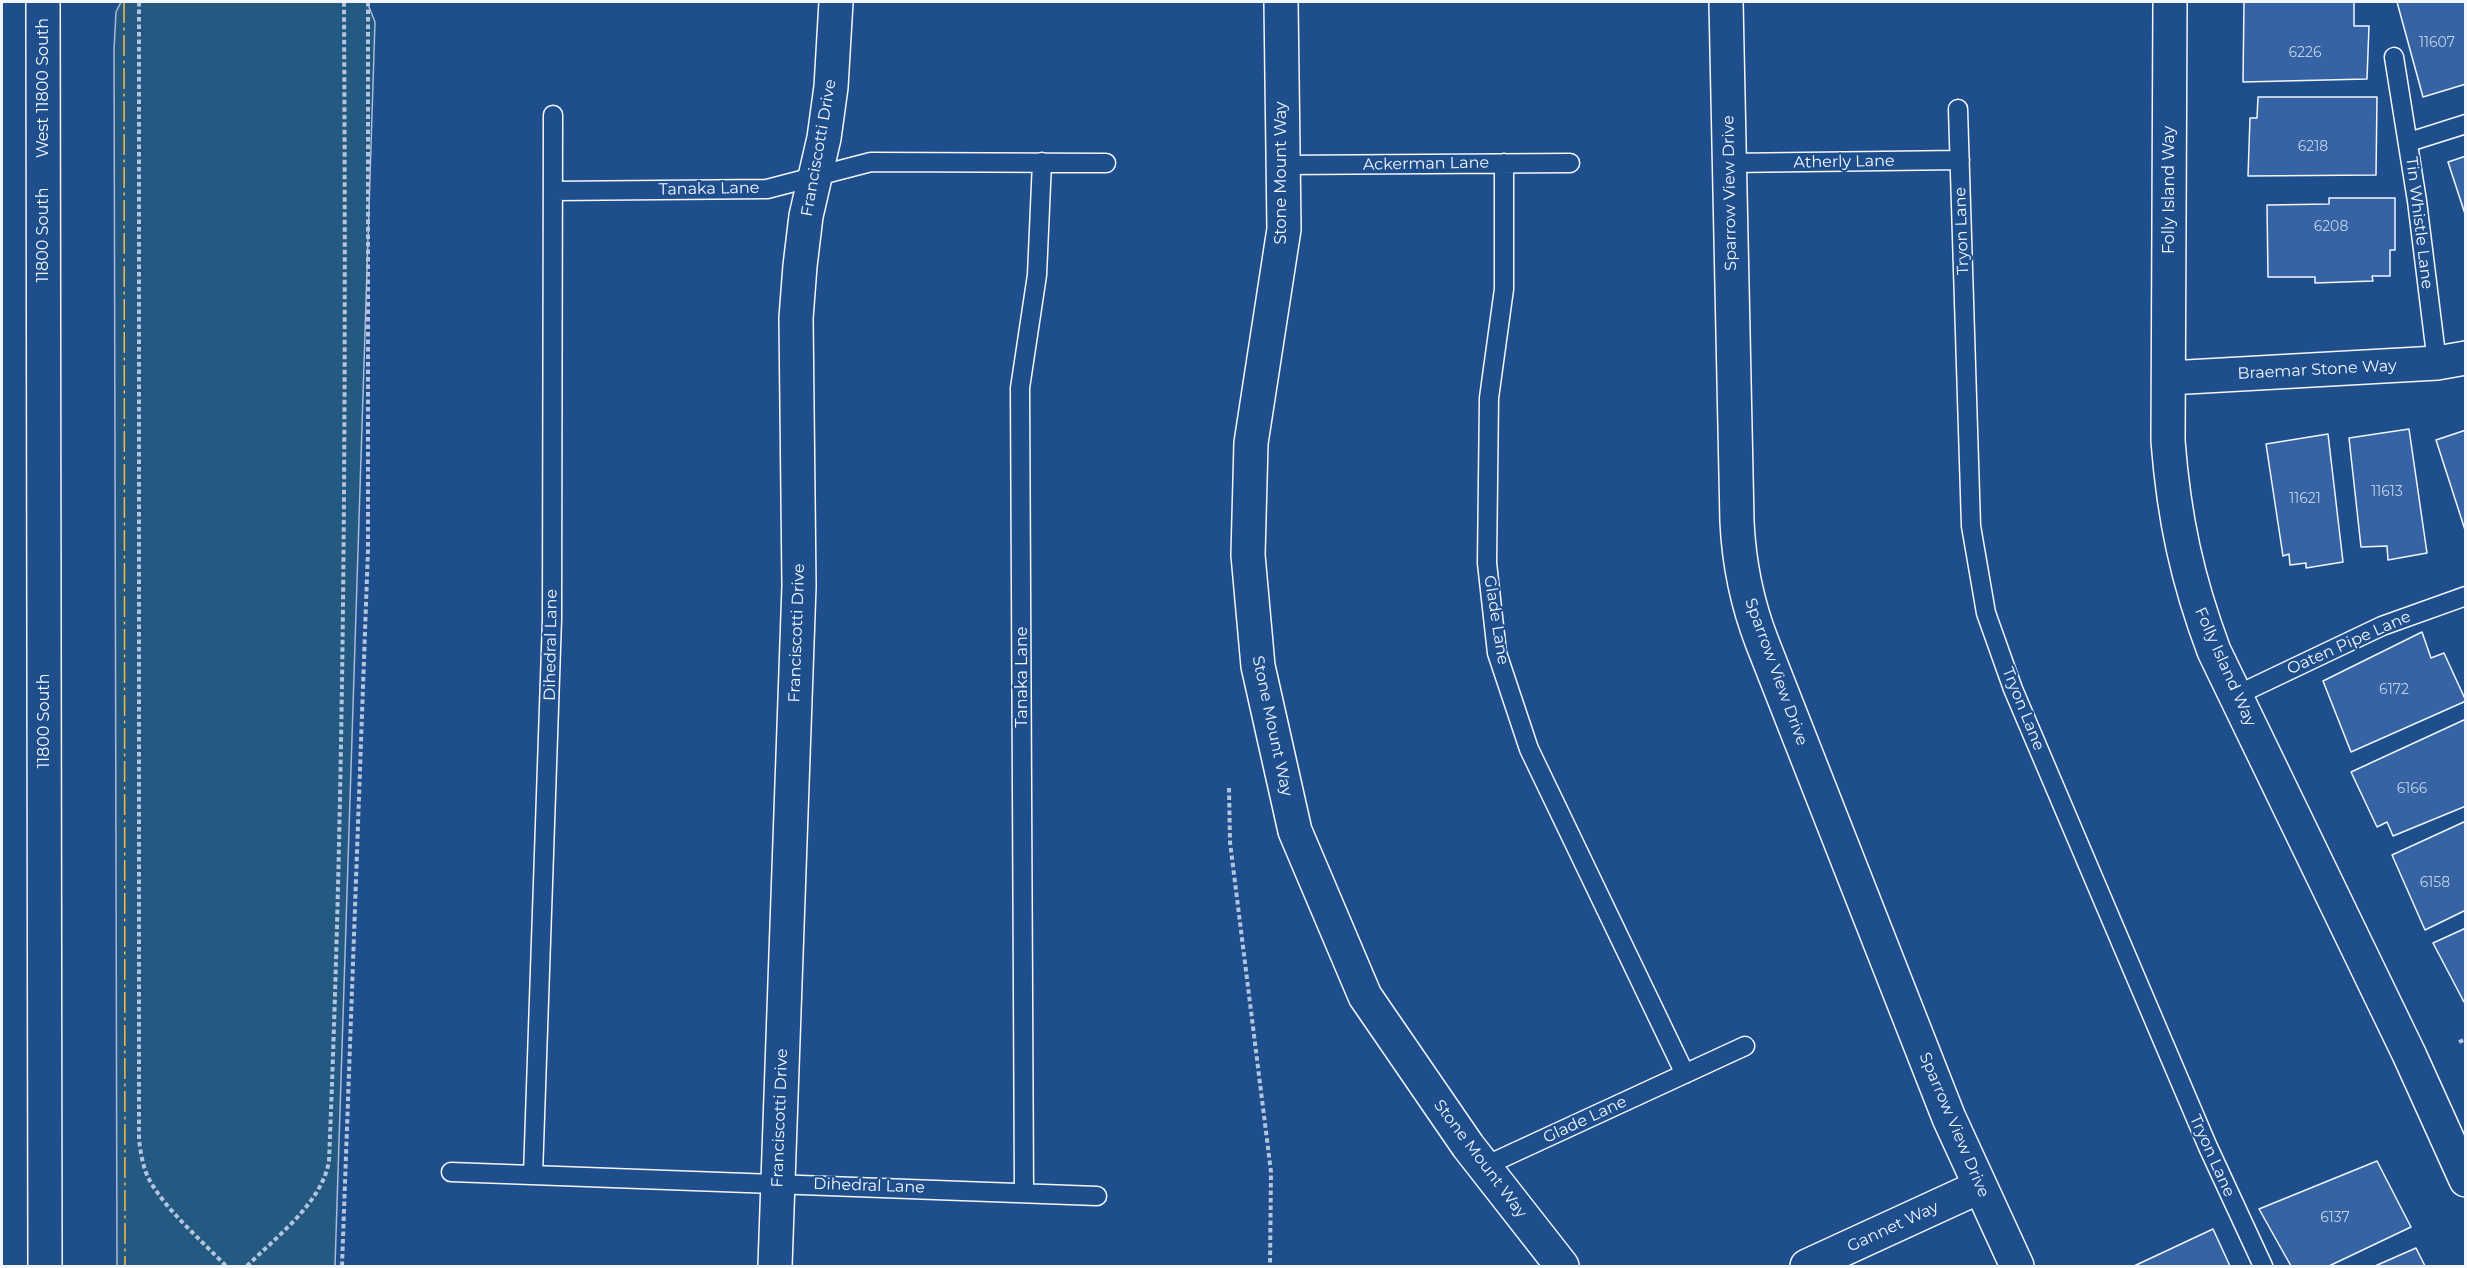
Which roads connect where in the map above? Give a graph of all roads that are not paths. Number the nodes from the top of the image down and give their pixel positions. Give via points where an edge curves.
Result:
1 (43, 2) edge
2 (837, 2) edge
3 (1281, 2) edge
4 (1726, 2) edge
5 (2170, 2) edge
6 (2394, 57) dead end
7 (1958, 109) dead end
8 (553, 115) dead end
9 (2466, 124) edge
10 (2409, 142) junction
11 (1960, 160) junction
12 (1042, 162) junction
13 (1106, 163) dead end
14 (1504, 163) junction
15 (1570, 163) dead end
16 (1729, 163) junction
17 (1283, 165) junction
18 (43, 175) joint
19 (816, 175) junction
20 (553, 191) junction
21 (2451, 361) edge
22 (2169, 378) junction
23 (2465, 597) edge
24 (2235, 696) junction
25 (1745, 1046) dead end
26 (1685, 1074) junction
27 (1485, 1166) junction
28 (451, 1172) dead end
29 (533, 1175) junction
30 (2466, 1180) edge
31 (778, 1182) junction
32 (1980, 1187) junction
33 (1024, 1193) junction
34 (1097, 1196) dead end
35 (45, 1266) edge
36 (775, 1266) edge
37 (1562, 1266) edge
38 (1807, 1266) edge
39 (2016, 1266) edge
40 (2263, 1266) edge

1 - 18 street, West 11800 South
2 - 19 street, Franciscotti Drive via 831,87
3 - 17 street, Stone Mount Way
4 - 16 street, Sparrow View Drive
5 - 22 street, Folly Island Way
6 - 10 lane
7 - 11 lane, Tryon Lane
8 - 20 lane, Dihedral Lane
9 - 10 lane, Tin Whistle Lane
10 - 21 lane, Tin Whistle Lane
11 - 16 lane, Atherly Lane
11 - 40 lane, Tryon Lane via 1971,526 1986,613 2013,689 2208,1148
12 - 13 lane, Tanaka Lane
12 - 19 lane, Tanaka Lane via 871,162
12 - 33 lane, Tanaka Lane via 1038,275 1020,388
14 - 15 lane, Ackerman Lane
14 - 17 lane, Ackerman Lane
14 - 26 lane, Glade Lane via 1504,289 1488,421 1487,562 1497,653 1529,749
16 - 32 street, Sparrow View Drive via 1737,522 1744,585 1752,615 1948,1118
17 - 27 street, Stone Mount Way via 1284,229 1251,443 1248,555 1257,666 1295,831 1365,996
18 - 35 street, 11800 South
19 - 20 lane, Tanaka Lane via 766,189
19 - 31 street, Franciscotti Drive via 806,216 796,318 799,586
20 - 29 lane, Dihedral Lane via 552,619
21 - 22 street, Braemar Stone Way
22 - 24 street, Folly Island Way via 2168,441 2184,557 2197,605
23 - 24 lane, Oaten Pipe Lane via 2382,626
24 - 30 street, Folly Island Way
25 - 26 lane, Glade Lane
26 - 27 lane, Glade Lane
27 - 37 street, Stone Mount Way
28 - 29 lane, Dihedral Lane
29 - 31 lane, Dihedral Lane
31 - 33 lane, Dihedral Lane
31 - 36 street, Franciscotti Drive
32 - 38 street, Gannet Way
32 - 39 street, Sparrow View Drive
33 - 34 lane, Dihedral Lane

